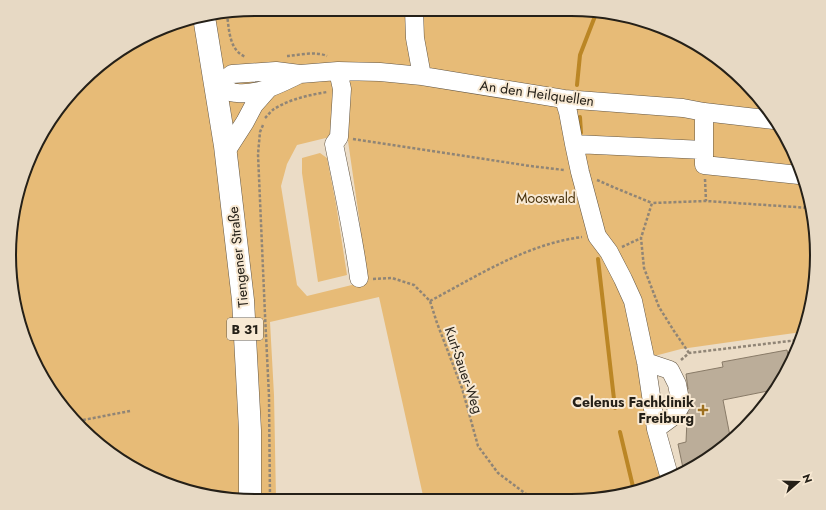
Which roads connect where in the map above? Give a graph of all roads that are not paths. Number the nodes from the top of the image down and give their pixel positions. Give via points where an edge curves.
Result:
1 (414, 16) edge
2 (205, 22) edge
3 (338, 71) junction
4 (300, 74) junction
5 (422, 76) junction
6 (215, 87) junction
7 (269, 88) junction
8 (564, 99) junction
9 (704, 112) junction
10 (768, 119) edge
11 (574, 144) junction
12 (226, 153) junction
13 (704, 158) junction
14 (796, 174) edge
15 (359, 278) road end
16 (646, 362) junction
17 (656, 429) junction
18 (668, 473) edge
19 (250, 494) edge

1 - 5 street via 415,38
2 - 6 main road, Tiengener Straße / B 31
3 - 4 street, An den Heilquellen
3 - 5 street, An den Heilquellen
3 - 15 street via 342,89 339,137 334,144
4 - 6 street, An den Heilquellen via 276,71 232,74
4 - 7 street, An den Heilquellen
5 - 8 street, An den Heilquellen
6 - 7 street, An den Heilquellen via 236,94
6 - 12 main road, Tiengener Straße / B 31
7 - 12 street, An den Heilquellen via 254,105
8 - 9 street, An den Heilquellen via 683,108
8 - 11 street
9 - 10 street, An den Heilquellen
9 - 13 street
11 - 13 street
11 - 16 street via 597,236 624,279 633,301
12 - 19 main road, Tiengener Straße / B 31 via 243,300 250,430
13 - 14 street
16 - 17 street
16 - 17 street via 670,370 677,384 681,405 675,415
17 - 18 street

